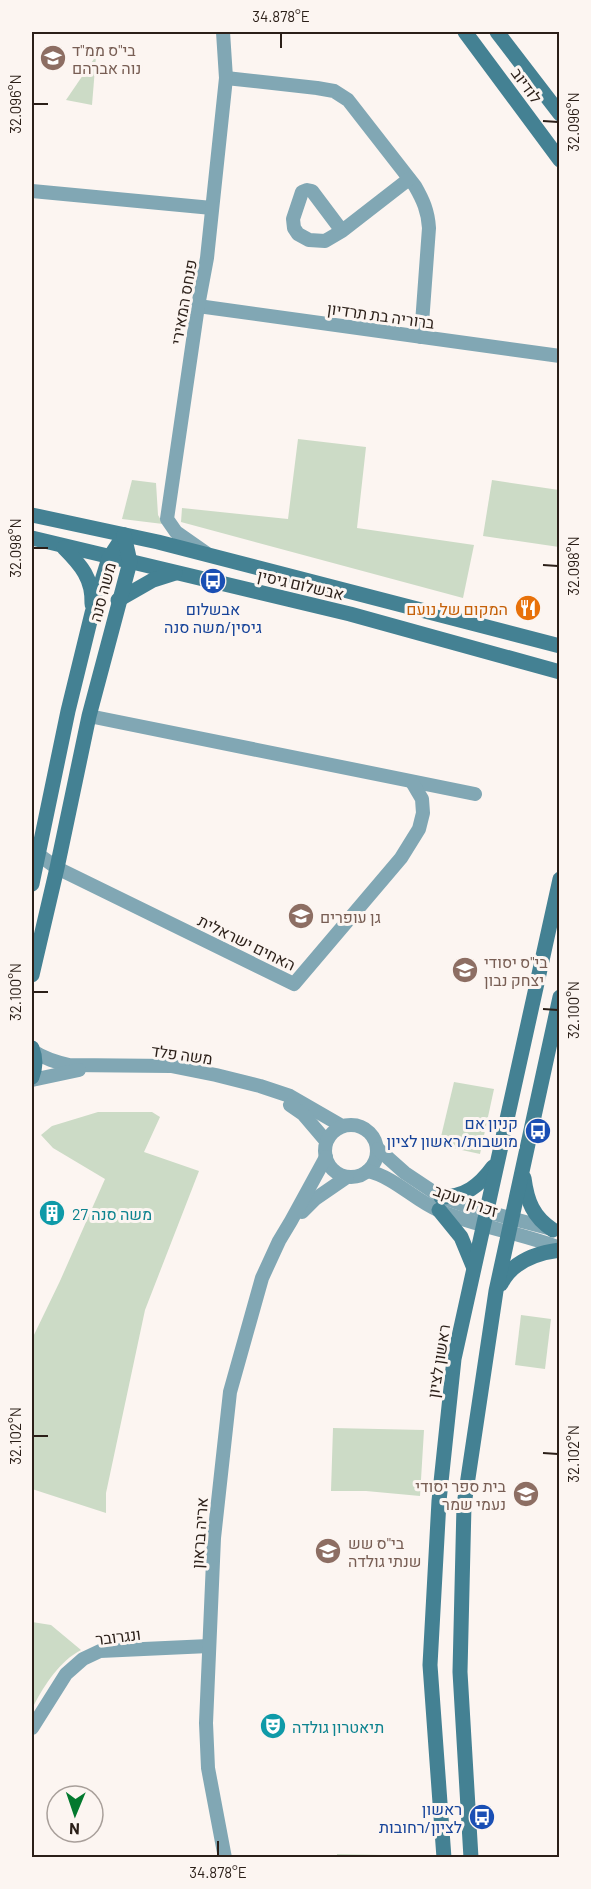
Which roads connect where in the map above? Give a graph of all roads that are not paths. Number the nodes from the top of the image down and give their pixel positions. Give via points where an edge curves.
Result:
1 (223, 32) edge
2 (465, 32) edge
3 (497, 32) edge
4 (226, 78) junction
5 (560, 114) edge
6 (560, 160) edge
7 (409, 179) junction
8 (32, 191) edge
9 (212, 208) junction
10 (342, 231) dead end
11 (198, 306) junction
12 (421, 337) junction
13 (560, 356) edge
14 (32, 515) edge
15 (124, 535) junction
16 (32, 538) edge
17 (62, 546) junction
18 (211, 556) junction
19 (109, 558) junction
20 (130, 562) junction
21 (176, 573) junction
22 (118, 600) junction
23 (92, 613) junction
24 (560, 646) edge
25 (560, 672) edge
26 (89, 716) junction
27 (412, 782) junction
28 (51, 794) junction
29 (475, 794) dead end
30 (32, 823) edge
31 (34, 860) edge
32 (57, 868) junction
33 (560, 879) edge
34 (32, 884) edge
35 (32, 975) edge
36 (560, 997) edge
37 (32, 1049) edge
38 (99, 1066) junction
39 (32, 1079) edge
40 (260, 1086) junction
41 (342, 1126) junction
42 (327, 1141) junction
43 (378, 1149) junction
44 (326, 1157) junction
45 (496, 1162) junction
46 (523, 1170) junction
47 (368, 1171) junction
48 (347, 1177) junction
49 (440, 1204) junction
50 (484, 1218) junction
51 (291, 1221) junction
52 (511, 1225) junction
53 (556, 1231) edge
54 (560, 1249) edge
55 (473, 1267) junction
56 (496, 1292) junction
57 (208, 1646) junction
58 (32, 1728) edge
59 (225, 1857) edge
60 (444, 1857) edge
61 (471, 1857) edge

1 - 4 street, פנחס המאירי
2 - 6 main road, לודיוב
3 - 5 main road, לודיוב
4 - 7 street via 334,91 348,100
4 - 9 street, פנחס המאירי
7 - 10 street
7 - 12 street via 428,214
8 - 9 street
9 - 11 street, פנחס המאירי
11 - 12 street, ברוריה בת תרדיון
11 - 18 street, פנחס המאירי via 167,519 176,532
12 - 13 street, ברוריה בת תרדיון
14 - 15 main road, אבשלום גיסין
15 - 18 main road, אבשלום גיסין
15 - 19 main road, משה סנה
15 - 20 main road, משה סנה
16 - 17 main road, אבשלום גיסין
17 - 19 main road, אבשלום גיסין
17 - 23 main road via 89,578
18 - 24 main road, אבשלום גיסין
19 - 20 main road, אבשלום גיסין
19 - 23 main road, משה סנה
20 - 21 main road, אבשלום גיסין
20 - 22 main road, משה סנה
21 - 22 main road via 153,580
21 - 25 main road, אבשלום גיסין via 350,614
22 - 26 main road, משה סנה
23 - 28 main road, משה סנה
26 - 27 street
26 - 32 main road, משה סנה
27 - 29 street
27 - 32 street, האחים ישראלית via 422,799 419,830 401,858 294,984
28 - 30 main road
28 - 31 main road, משה סנה
31 - 32 street
31 - 34 main road, משה סנה
32 - 35 main road, משה סנה
33 - 45 main road, ראשון לציון
36 - 46 main road
37 - 38 street, משה פלד via 54,1062
37 - 39 main road
38 - 39 street, משה פלד
38 - 40 street, משה פלד via 171,1066
40 - 41 street, משה פלד via 290,1096
40 - 42 street, משה פלד via 303,1114
41 - 42 street
41 - 43 street via 366,1128
42 - 44 street
43 - 47 street
43 - 49 street, זכרון יעקב
44 - 48 street via 333,1170
44 - 51 street, אריה בראון
45 - 49 main road via 470,1191
45 - 50 main road, ראשון לציון
46 - 52 main road
46 - 53 main road via 531,1208
47 - 48 street
47 - 49 street, זכרון יעקב via 391,1179 416,1198
48 - 51 street, אריה בראון
49 - 50 street, זכרון יעקב via 457,1204
49 - 55 main road
50 - 52 street, זכרון יעקב
50 - 55 main road, ראשון לציון
51 - 57 street, אריה בראון via 262,1278 230,1392 214,1538
52 - 53 street, זכרון יעקב
52 - 54 street, זכרון יעקב
52 - 56 main road
54 - 56 main road via 513,1267
55 - 60 main road, ראשון לציון via 454,1359 439,1501 430,1665
56 - 61 main road via 464,1505 460,1672
57 - 58 street, ונגרובר via 100,1651 66,1674
57 - 59 street, אריה בראון via 208,1768

